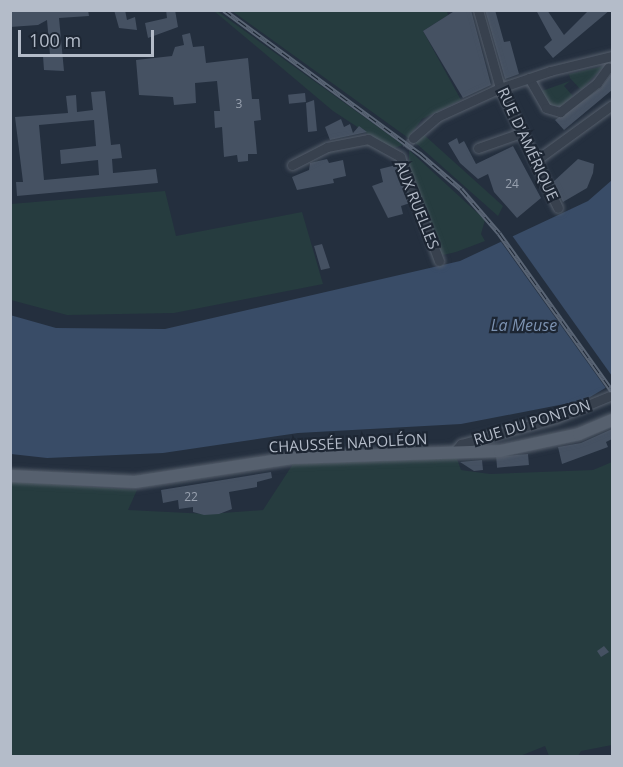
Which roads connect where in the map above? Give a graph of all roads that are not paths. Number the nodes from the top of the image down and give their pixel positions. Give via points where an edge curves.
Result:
1 (478, 10) edge
2 (610, 57) edge
3 (610, 71) edge
4 (529, 78) junction
5 (500, 88) junction
6 (612, 105) edge
7 (521, 133) junction
8 (413, 138) tunnel mouth
9 (406, 148) tunnel mouth
10 (478, 148) dead end
11 (400, 157) junction
12 (535, 161) junction
13 (292, 165) dead end
14 (558, 208) dead end
15 (439, 261) dead end
16 (612, 395) edge
17 (612, 420) edge
18 (454, 452) junction
19 (10, 476) edge

1 - 5 street, RUE D'AMÉRIQUE
2 - 3 street
2 - 4 street
3 - 4 street via 560,112 546,108
4 - 5 street
5 - 7 street, RUE D'AMÉRIQUE
5 - 8 street via 437,117
6 - 12 street
7 - 10 street
7 - 12 street, RUE D'AMÉRIQUE
9 - 11 street
11 - 13 street, AUX RUELLES via 368,139 327,147
11 - 15 street, AUX RUELLES
12 - 14 street, RUE D'AMÉRIQUE
16 - 18 street, RUE DU PONTON via 556,418 461,444
17 - 18 main road, CHAUSSÉE NAPOLÉON via 541,444 500,451
18 - 19 main road, CHAUSSÉE NAPOLÉON via 291,458 135,482

